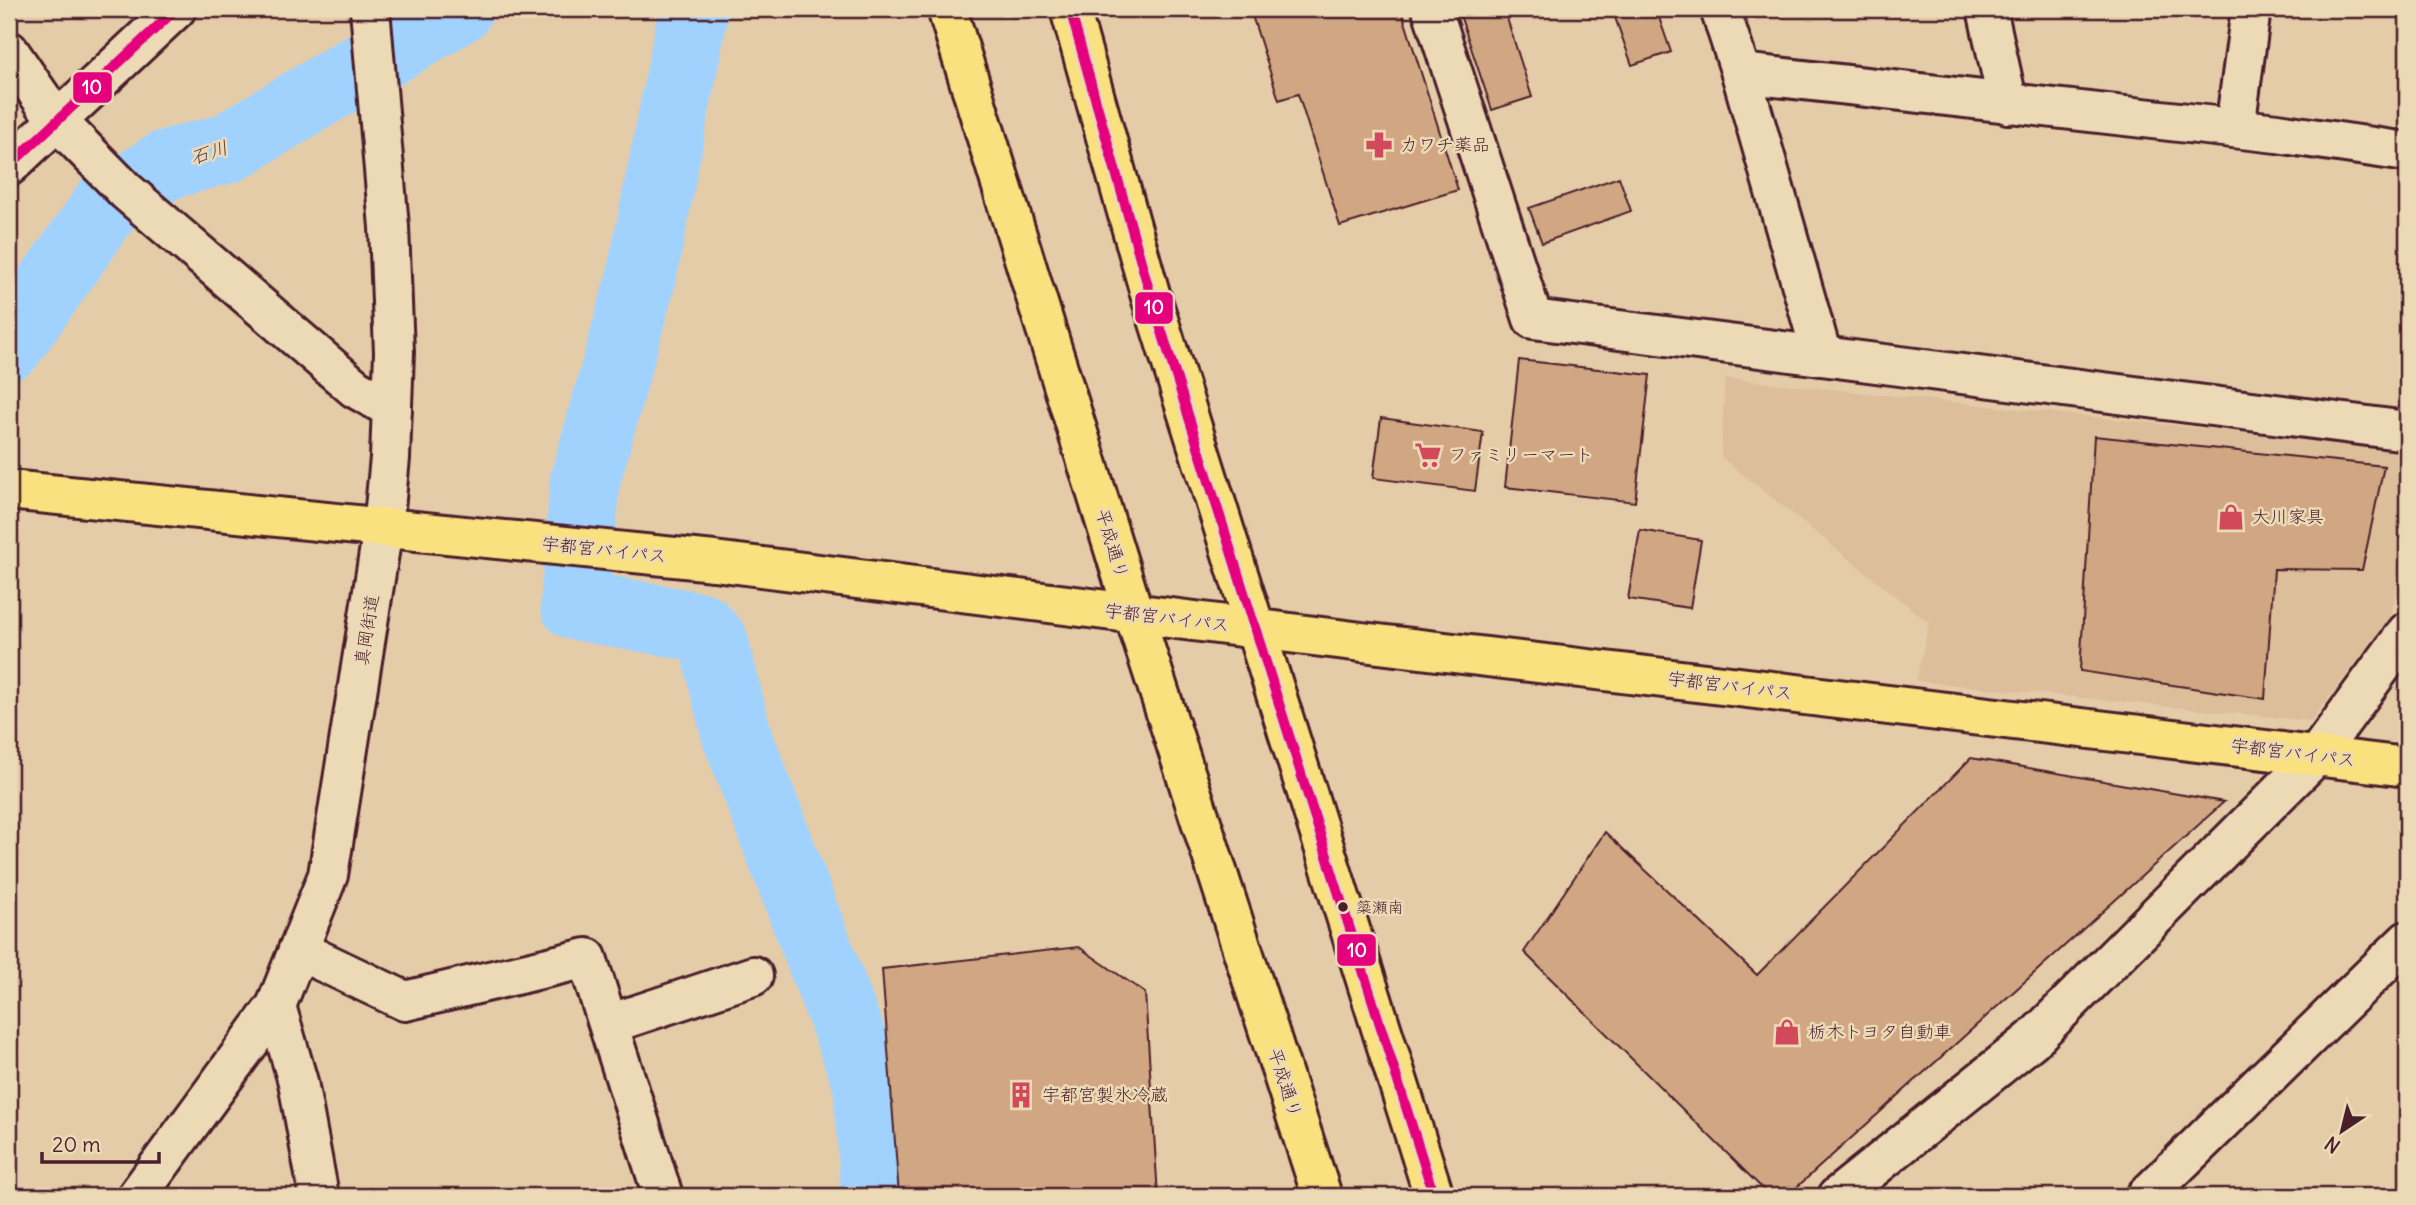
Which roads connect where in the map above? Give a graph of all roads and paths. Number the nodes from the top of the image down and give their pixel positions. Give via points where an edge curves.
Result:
1 (176, 9) edge
2 (370, 9) edge
3 (947, 9) edge
4 (1070, 9) edge
5 (1432, 9) edge
6 (1720, 9) edge
7 (1986, 9) edge
8 (2251, 9) edge
9 (9, 51) edge
10 (1741, 73) junction
11 (2008, 104) junction
12 (57, 121) junction
13 (2235, 128) junction
14 (2407, 152) edge
15 (9, 166) edge
16 (1822, 356) junction
17 (392, 409) junction
18 (2407, 431) edge
19 (9, 490) edge
20 (383, 528) junction
21 (1133, 614) junction
22 (1258, 629) junction
23 (2407, 632) edge
24 (2316, 756) junction
25 (2407, 767) edge
26 (2407, 942) edge
27 (298, 950) junction
28 (753, 976) dead end
29 (276, 1006) junction
30 (609, 1024) junction
31 (136, 1196) edge
32 (319, 1196) edge
33 (663, 1196) edge
34 (1322, 1196) edge
35 (1434, 1196) edge
36 (1838, 1196) edge
37 (2147, 1196) edge

1 - 12 street
2 - 17 street, 真岡街道 via 389,227
3 - 21 main road, 平成通り
4 - 22 main road via 1152,297
5 - 16 street via 1533,319
6 - 10 street
7 - 11 street
8 - 13 street
9 - 12 street
10 - 11 street
10 - 16 street
11 - 13 street
12 - 15 street
12 - 17 street via 126,191 355,388
13 - 14 street
16 - 18 street
17 - 20 street, 真岡街道
19 - 20 main road, 宇都宮バイパス
20 - 21 main road, 宇都宮バイパス via 714,561
20 - 27 street, 真岡街道 via 328,875
21 - 22 main road, 宇都宮バイパス
21 - 34 main road, 平成通り
22 - 24 main road, 宇都宮バイパス
22 - 35 main road
23 - 24 street
24 - 25 main road, 宇都宮バイパス
24 - 36 street via 2033,1039
26 - 37 street
27 - 29 street, 真岡街道
27 - 30 street via 405,1001 587,958
28 - 30 street
29 - 31 street, 真岡街道
29 - 32 street via 298,1083
30 - 33 street

